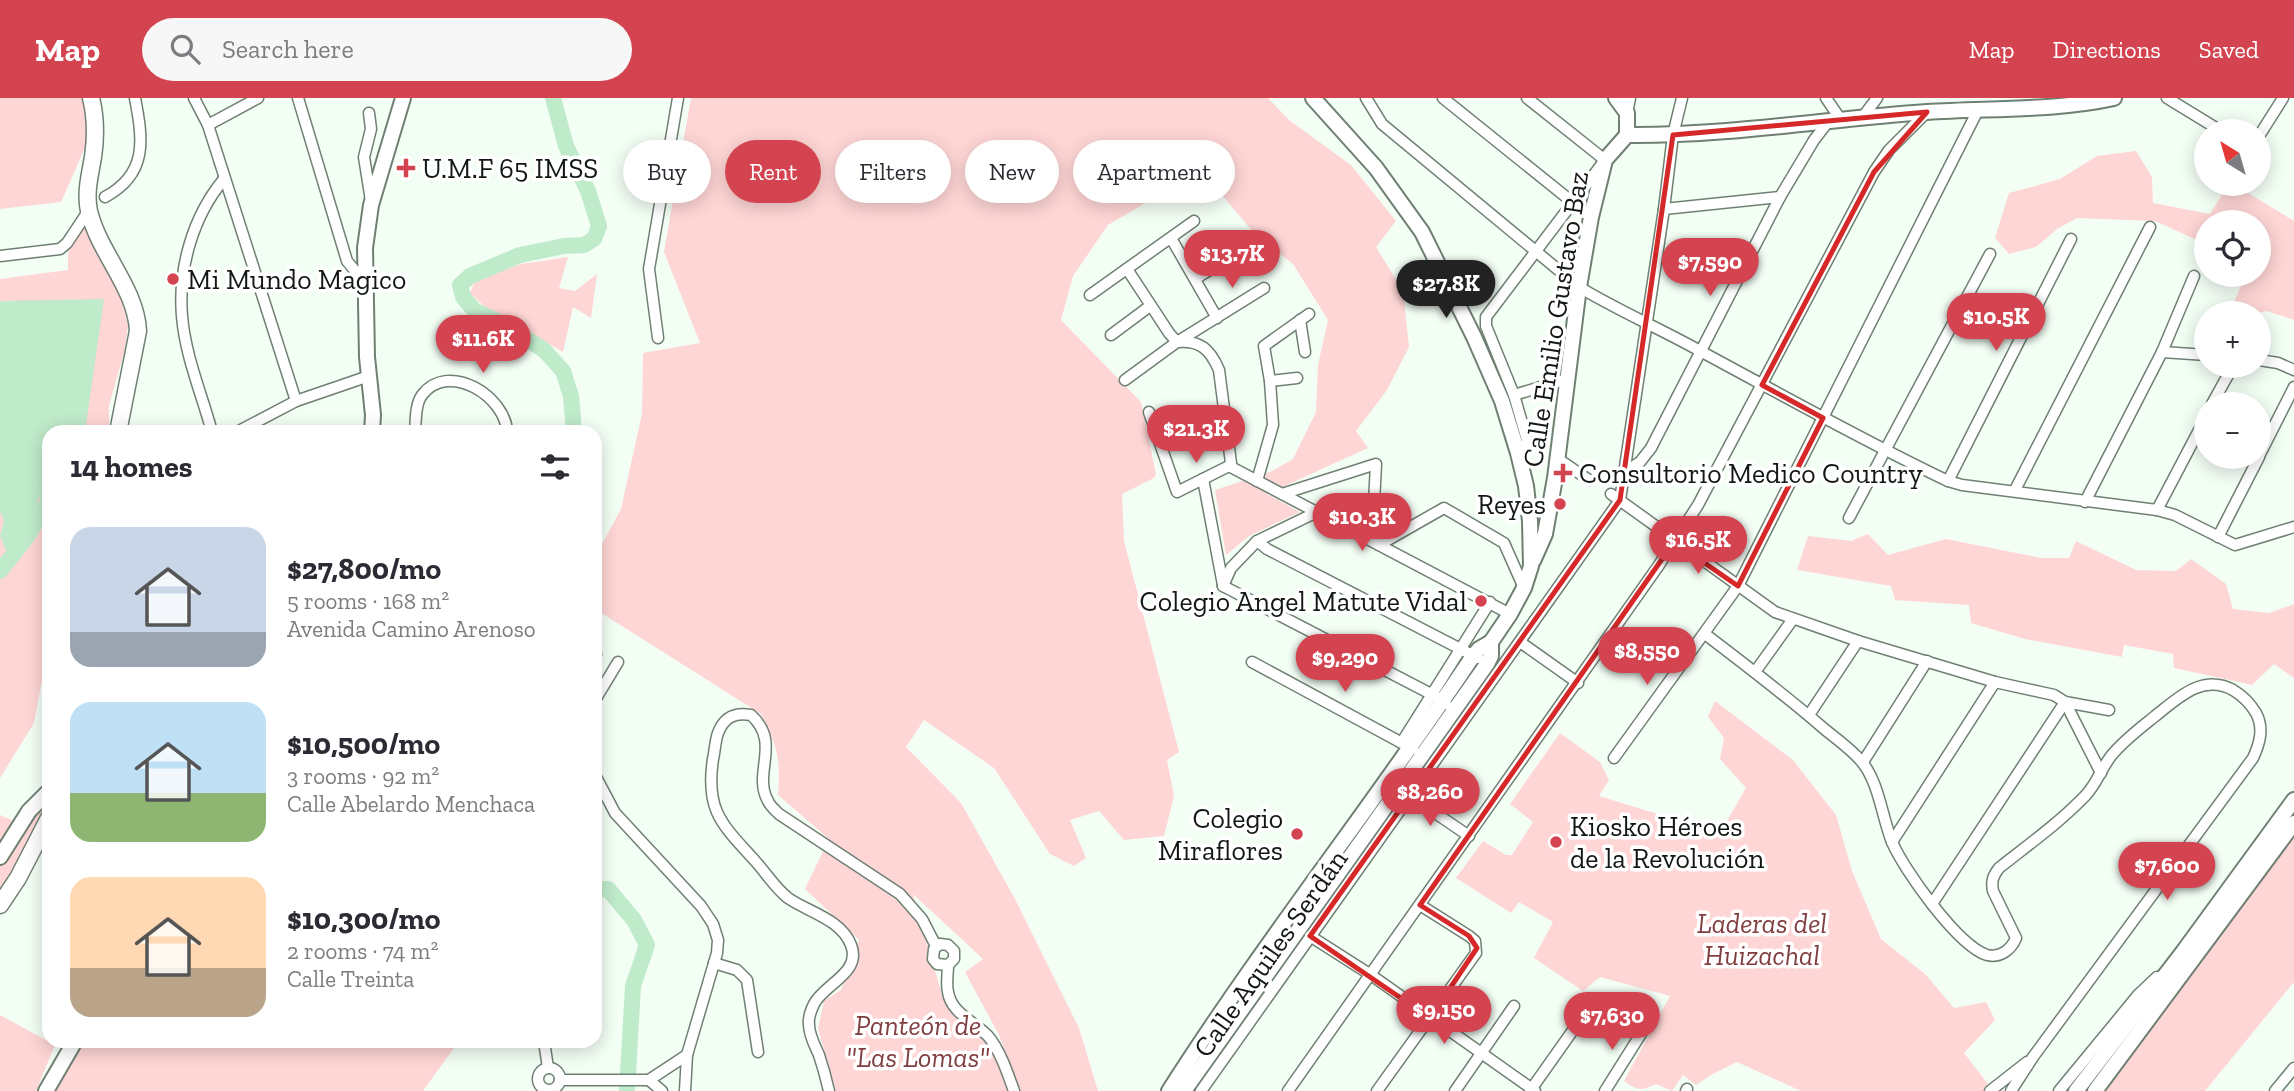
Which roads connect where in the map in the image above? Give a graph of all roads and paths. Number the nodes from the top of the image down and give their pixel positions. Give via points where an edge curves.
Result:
1 (91, 98) edge
2 (135, 98) edge
3 (194, 98) edge
4 (258, 98) edge
5 (298, 98) edge
6 (403, 98) edge
7 (678, 98) edge
8 (1313, 98) edge
9 (1366, 98) edge
10 (1443, 98) edge
11 (1527, 98) edge
12 (1616, 98) edge
13 (1682, 98) edge
14 (1826, 98) edge
15 (1877, 98) edge
16 (2167, 98) edge
17 (2283, 98) edge
18 (2107, 99) edge
19 (1629, 105) edge
20 (1978, 110) junction
21 (1927, 112) junction
22 (369, 113) dead end
23 (1862, 118) junction
24 (2201, 119) edge
25 (2270, 119) edge
26 (1834, 121) junction
27 (208, 125) junction
28 (1627, 135) junction
29 (1672, 135) junction
30 (1605, 160) junction
31 (224, 179) junction
32 (105, 197) dead end
33 (1780, 197) junction
34 (1573, 202) junction
35 (371, 205) junction
36 (1664, 208) junction
37 (89, 210) junction
38 (1591, 217) junction
39 (1194, 222) dead end
40 (2150, 227) dead end
41 (1171, 238) junction
42 (2071, 239) dead end
43 (1537, 251) junction
44 (1990, 254) dead end
45 (0, 256) edge
46 (1232, 256) dead end
47 (1127, 269) junction
48 (2194, 276) dead end
49 (1195, 279) junction
50 (366, 284) junction
51 (1579, 287) junction
52 (1264, 288) dead end
53 (1090, 295) dead end
54 (1150, 306) junction
55 (1217, 318) junction
56 (1646, 324) junction
57 (1111, 335) dead end
58 (657, 338) dead end
59 (1177, 342) junction
60 (1700, 350) junction
61 (1306, 352) dead end
62 (2162, 352) junction
63 (2194, 354) edge
64 (2271, 362) edge
65 (2294, 370) edge
66 (369, 376) junction
67 (1297, 378) dead end
68 (1567, 379) junction
69 (1125, 380) dead end
70 (1269, 381) junction
71 (1762, 385) junction
72 (2294, 387) edge
73 (1514, 395) junction
74 (296, 401) junction
75 (1149, 412) dead end
76 (1823, 418) junction
77 (119, 425) edge
78 (210, 425) edge
79 (250, 425) edge
80 (372, 425) edge
81 (416, 425) edge
82 (506, 425) edge
83 (2271, 432) edge
84 (2194, 440) edge
85 (1886, 451) junction
86 (1518, 453) junction
87 (1557, 458) junction
88 (1229, 466) junction
89 (2252, 469) edge
90 (1625, 472) junction
91 (1203, 479) junction
92 (1589, 480) dead end
93 (1257, 481) junction
94 (1948, 481) junction
95 (2015, 490) junction
96 (1282, 494) junction
97 (1615, 497) junction
98 (2085, 502) junction
99 (2157, 510) junction
100 (1317, 512) junction
101 (1849, 518) dead end
102 (2294, 527) edge
103 (2218, 537) junction
104 (1257, 541) junction
105 (1675, 542) junction
106 (1376, 543) junction
107 (1531, 566) junction
108 (1223, 586) junction
109 (1738, 586) junction
110 (1524, 589) junction
111 (1490, 602) junction
112 (1510, 614) junction
113 (1793, 619) junction
114 (1704, 634) junction
115 (1858, 640) junction
116 (1491, 642) junction
117 (1520, 642) junction
118 (1467, 653) junction
119 (1927, 661) junction
120 (618, 662) dead end
121 (1252, 663) dead end
122 (1487, 664) junction
123 (1755, 672) junction
124 (1995, 682) junction
125 (1577, 683) junction
126 (602, 688) edge
127 (2065, 702) junction
128 (1443, 703) junction
129 (2109, 710) dead end
130 (1809, 715) junction
131 (1412, 748) junction
132 (1614, 758) dead end
133 (1863, 762) junction
134 (2101, 773) junction
135 (602, 788) edge
136 (1409, 795) junction
137 (42, 798) edge
138 (2294, 800) edge
139 (2294, 823) edge
140 (42, 832) edge
141 (1468, 836) junction
142 (1892, 842) junction
143 (0, 858) edge
144 (1932, 904) junction
145 (0, 905) edge
146 (1420, 905) junction
147 (1310, 936) junction
148 (936, 946) junction
149 (2183, 952) junction
150 (714, 963) junction
151 (948, 965) junction
152 (1371, 975) junction
153 (1595, 999) dead end
154 (1514, 1006) dead end
155 (1430, 1018) junction
156 (1644, 1029) dead end
157 (71, 1048) edge
158 (545, 1048) edge
159 (758, 1052) dead end
160 (1482, 1053) junction
161 (687, 1055) junction
162 (2033, 1057) junction
163 (548, 1068) junction
164 (2294, 1068) edge
165 (564, 1080) junction
166 (646, 1080) junction
167 (536, 1088) edge
168 (553, 1090) edge
169 (1532, 1090) edge
170 (46, 1091) edge
171 (662, 1091) edge
172 (685, 1091) edge
173 (829, 1091) edge
174 (1014, 1091) edge
175 (1169, 1091) edge
176 (1184, 1091) edge
177 (1201, 1091) edge
178 (1288, 1091) edge
179 (1377, 1091) edge
180 (1455, 1091) edge
181 (1605, 1091) edge
182 (1990, 1091) edge
183 (2011, 1091) edge
184 (2059, 1091) edge
185 (2076, 1091) edge
186 (2095, 1091) edge
187 (2276, 1091) edge

1 - 37 main road via 95,135
2 - 32 street via 141,151 137,165
3 - 27 street
4 - 27 street
5 - 50 street via 347,261
6 - 35 main road
7 - 58 street via 649,269
8 - 86 main road via 1376,168 1422,232 1502,401
9 - 43 street via 1382,124
10 - 34 street
11 - 30 street
12 - 19 main road
13 - 29 street
14 - 26 street
15 - 23 street
16 - 24 street
17 - 25 street
18 - 20 main road
19 - 28 main road
20 - 21 main road
20 - 76 street
21 - 23 main road
21 - 71 street via 1874,172
22 - 35 street via 371,129 364,157
23 - 26 main road
26 - 29 main road
26 - 33 street via 1814,140
27 - 31 street
28 - 29 main road
28 - 30 main road
29 - 36 street
30 - 34 street
30 - 38 main road, Calle Emilio Gustavo Baz
31 - 74 street
31 - 78 street via 193,234 182,291 182,318
33 - 36 street
33 - 60 street
34 - 38 street
34 - 43 street
35 - 50 main road
36 - 56 street
37 - 45 street via 60,249
37 - 77 main road via 137,322
38 - 51 main road, Calle Emilio Gustavo Baz
39 - 41 street
40 - 95 street
41 - 47 street
41 - 49 street
42 - 94 street
43 - 51 street
43 - 73 street via 1485,322
44 - 85 street
46 - 49 street
47 - 53 street
47 - 54 street
48 - 62 street
49 - 55 street
50 - 66 main road
51 - 56 street
51 - 68 main road, Calle Emilio Gustavo Baz
52 - 55 street
54 - 57 street
54 - 59 street
55 - 59 street
56 - 60 street
56 - 90 street
59 - 69 street
59 - 88 street via 1207,348 1219,370
60 - 71 street
60 - 90 street via 1651,448
61 - 70 street via 1305,317 1265,344
62 - 63 street
62 - 98 street
64 - 65 street
66 - 74 street
66 - 80 main road
67 - 70 street
68 - 73 street
68 - 87 main road, Calle Emilio Gustavo Baz
70 - 93 street via 1273,425
71 - 76 street
71 - 105 street
72 - 83 street
73 - 86 street via 1527,440
74 - 79 street
75 - 91 street via 1177,492
76 - 85 street
76 - 109 street
81 - 82 street via 423,395 447,381 460,381 491,400 503,413
84 - 99 street
85 - 94 street
85 - 101 street
86 - 107 main road via 1526,486
87 - 92 street
87 - 107 main road, Calle Emilio Gustavo Baz via 1545,534
88 - 91 street
88 - 93 street
89 - 103 street
90 - 97 street
91 - 108 street
93 - 96 street
94 - 95 street
95 - 98 street
96 - 100 street
96 - 106 street via 1376,464
97 - 105 street
97 - 117 street, Calle Aquiles Serdán
98 - 99 street
99 - 103 street
100 - 104 street
100 - 106 street
102 - 103 street via 2235,545
104 - 108 street via 1231,568
104 - 118 street
105 - 109 street
105 - 125 street
106 - 110 street via 1444,508 1504,543
106 - 111 street
107 - 110 main road
108 - 128 street
109 - 113 street
109 - 114 street
110 - 112 main road
111 - 112 street
111 - 118 street
112 - 116 main road
113 - 115 street
113 - 123 street
114 - 123 street
114 - 132 street
115 - 119 street
115 - 130 street
116 - 118 main road
116 - 122 main road
117 - 125 street
117 - 136 street, Calle Aquiles Serdán
118 - 122 street
118 - 128 main road
119 - 124 street
119 - 133 street
120 - 126 street
121 - 131 street
122 - 128 main road
123 - 130 street
124 - 127 street via 2054,695
124 - 142 street
125 - 141 street
127 - 129 street
127 - 134 street
127 - 144 street
128 - 131 main road
128 - 131 street
130 - 133 street
131 - 175 main road
131 - 176 main road
133 - 142 street
134 - 144 street via 2065,815 1994,874 1993,891 2016,938 2013,946 1999,955 1980,952
134 - 162 street via 2122,743 2198,687 2227,687 2241,694 2257,715 2260,743 2253,758
135 - 150 street via 615,813 713,924 718,940
136 - 141 street
136 - 147 street, Calle Aquiles Serdán
137 - 143 main road
138 - 149 main road
139 - 186 main road
140 - 145 main road
141 - 146 street
142 - 144 street
146 - 152 street
146 - 155 street via 1475,941 1476,953
147 - 152 street
147 - 177 street, Calle Aquiles Serdán
148 - 151 street via 933,959
148 - 151 street via 952,947 954,959
148 - 173 street via 922,919 900,894 768,803 764,790 766,741 751,715 735,713 722,724 711,800 719,817 786,897 829,921 845,933 853,947 847,972 817,998 808,1024
149 - 184 street via 2138,995
149 - 185 main road
150 - 159 street via 737,970 747,980
150 - 161 street
151 - 174 street via 947,993 952,1004 989,1038
152 - 155 street
152 - 178 street
153 - 169 street
154 - 160 street
155 - 160 street
155 - 179 street
156 - 181 street
157 - 170 main road
158 - 163 street
160 - 169 street
160 - 180 street
161 - 166 street
161 - 172 street
162 - 182 street
162 - 183 street
163 - 165 street
163 - 167 street via 539,1074
164 - 187 street
165 - 166 street
165 - 168 street
166 - 171 street
167 - 168 street

